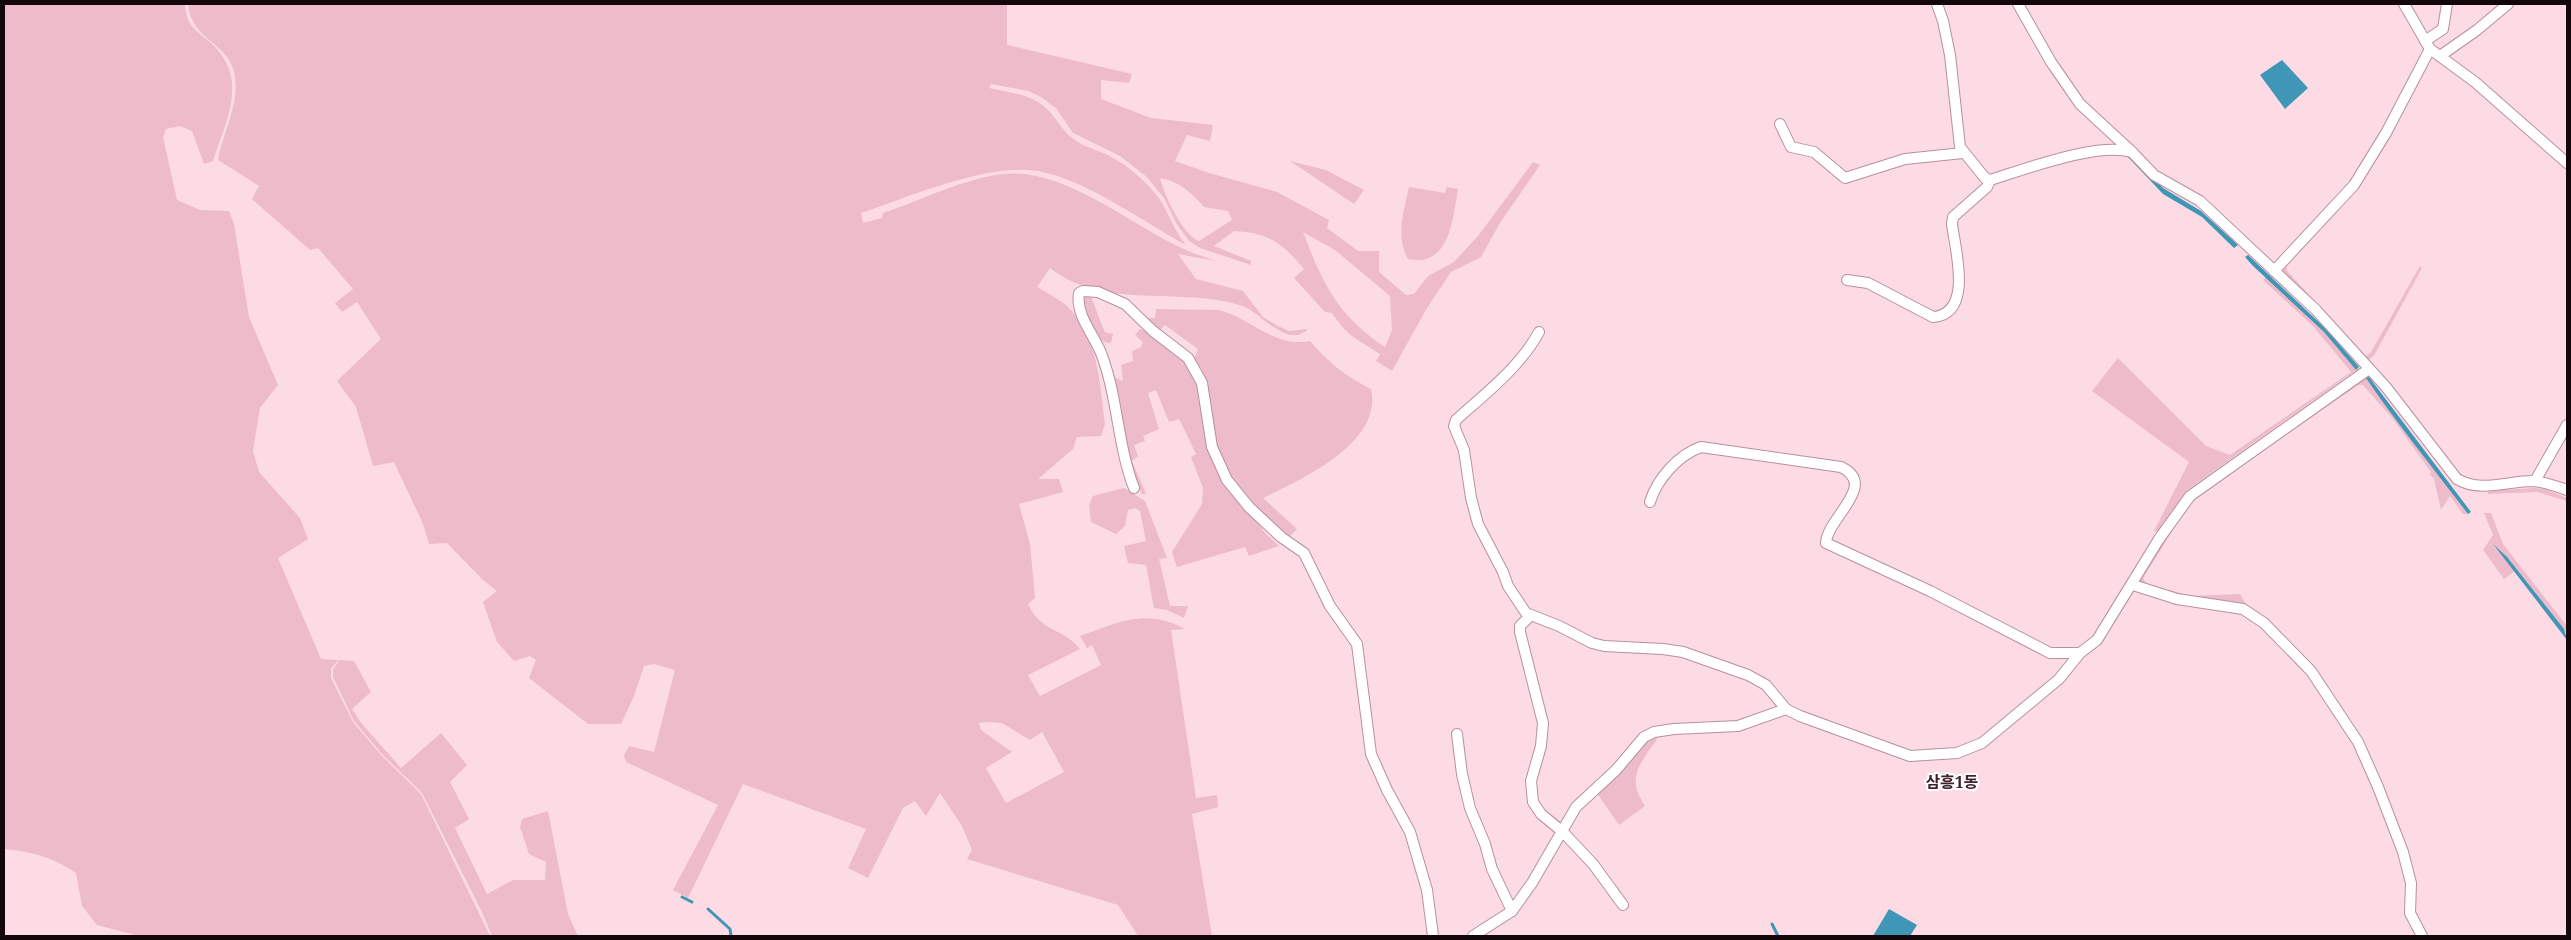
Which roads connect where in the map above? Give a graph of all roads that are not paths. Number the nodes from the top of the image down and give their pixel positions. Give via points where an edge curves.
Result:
1 (1937, 4) edge
2 (2018, 4) edge
3 (2404, 4) edge
4 (2448, 4) edge
5 (2508, 4) edge
6 (2427, 45) junction
7 (2440, 56) junction
8 (1780, 124) dead end
9 (2132, 152) junction
10 (1962, 153) junction
11 (2567, 163) edge
12 (1990, 180) junction
13 (2274, 271) junction
14 (1846, 280) dead end
15 (1539, 332) dead end
16 (2369, 369) junction
17 (2567, 426) edge
18 (2534, 481) junction
19 (1134, 488) dead end
20 (2567, 490) edge
21 (1650, 502) dead end
22 (2133, 585) junction
23 (1530, 616) junction
24 (2080, 653) junction
25 (1786, 709) junction
26 (1457, 734) dead end
27 (1563, 832) junction
28 (1623, 905) dead end
29 (1512, 911) junction
30 (1433, 936) edge
31 (1472, 936) edge
32 (2422, 936) edge

1 - 10 street via 1950,55
2 - 9 street via 2051,62 2080,104
3 - 6 street
4 - 6 street via 2443,29
5 - 7 street
6 - 7 street
6 - 13 street via 2386,133 2359,177
7 - 11 street via 2475,82
8 - 10 street via 1791,147 1814,152 1845,178 1904,159
9 - 12 street via 2085,154
9 - 13 street via 2154,175 2200,201
10 - 12 street via 1984,178
12 - 14 street via 1987,187 1953,217 1960,287 1946,312 1933,317 1868,284
13 - 16 street via 2330,325
15 - 23 street via 1531,346 1488,393 1456,420 1454,426 1464,450 1470,498 1483,537 1514,597
16 - 18 street via 2400,404 2437,456 2464,484 2481,486
16 - 22 street via 2190,496 2159,539
17 - 18 street
18 - 20 street
19 - 30 street via 1125,463 1101,354 1081,312 1078,298 1083,291 1098,292 1125,304 1153,332 1188,358 1202,383 1212,447 1227,480 1249,507 1304,553 1330,606 1356,644 1371,754 1410,832 1427,890
21 - 24 street via 1660,479 1701,446 1841,468 1855,478 1855,490 1828,534 1826,543 1930,591 2050,653
22 - 24 street via 2097,640
22 - 32 street via 2177,599 2243,609 2264,623 2311,671 2358,742 2378,787 2403,852 2411,883 2410,913
23 - 25 street via 1598,645 1683,652 1721,665 1758,679
23 - 27 street via 1520,626 1520,632 1543,723 1531,796 1541,814
24 - 25 street via 2059,679 2006,725 1982,743 1957,753 1900,754
25 - 27 street via 1738,726 1690,727 1649,734 1576,807
26 - 29 street via 1470,808 1486,844 1492,869
27 - 28 street via 1593,864
27 - 29 street
29 - 31 street

